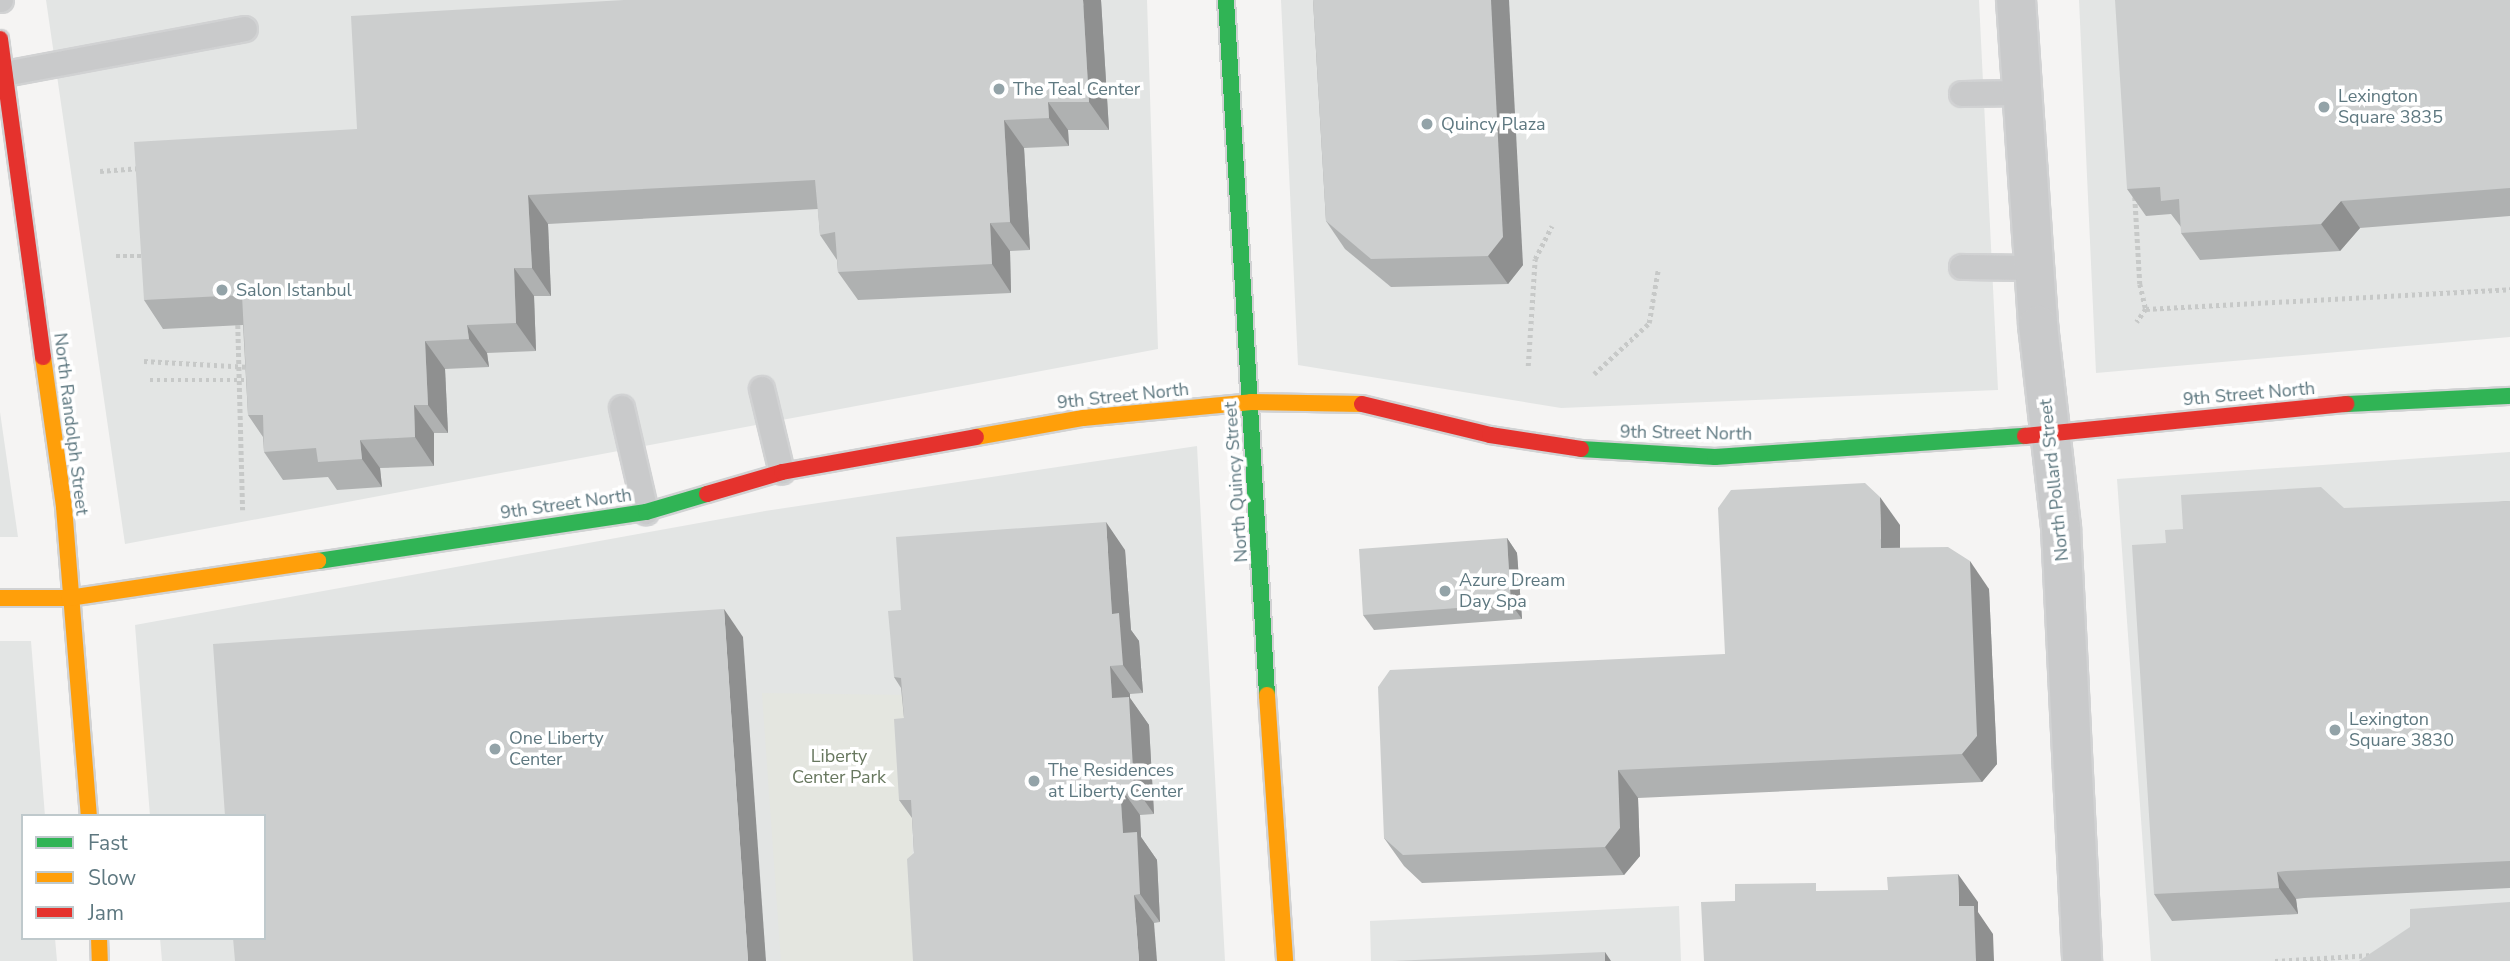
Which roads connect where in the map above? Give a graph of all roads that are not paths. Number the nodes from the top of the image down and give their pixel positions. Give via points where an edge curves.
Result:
1 (1226, 0) edge
2 (2016, 0) edge
3 (245, 29) dead end
4 (0, 39) edge
5 (5, 74) junction
6 (2020, 93) junction
7 (1962, 94) dead end
8 (1962, 267) dead end
9 (2034, 268) junction
10 (762, 389) dead end
11 (2510, 396) edge
12 (1251, 402) junction
13 (622, 408) dead end
14 (2050, 432) junction
15 (782, 472) junction
16 (646, 512) junction
17 (0, 598) edge
18 (69, 598) junction
19 (89, 814) edge
20 (99, 940) edge
21 (100, 961) edge
22 (1285, 961) edge
23 (2082, 961) edge

1 - 12 street, North Quincy Street via 1241,313
2 - 6 street, North Pollard Street
3 - 5 lane
4 - 5 street, North Randolph Street
5 - 18 street, North Randolph Street via 64,507
6 - 7 lane
6 - 9 street, North Pollard Street
8 - 9 lane
9 - 14 street, North Pollard Street
10 - 15 lane
11 - 14 street, 9th Street North via 2382,402
12 - 14 street, 9th Street North via 1356,402 1490,435 1578,449 1715,457 1968,443
12 - 15 street, 9th Street North via 1083,418
12 - 22 street, North Quincy Street
13 - 16 lane
14 - 23 street, North Pollard Street via 2061,528
15 - 16 street, 9th Street North
16 - 18 street, 9th Street North
17 - 18 street, 9th Street North
18 - 19 street, North Randolph Street
20 - 21 street

